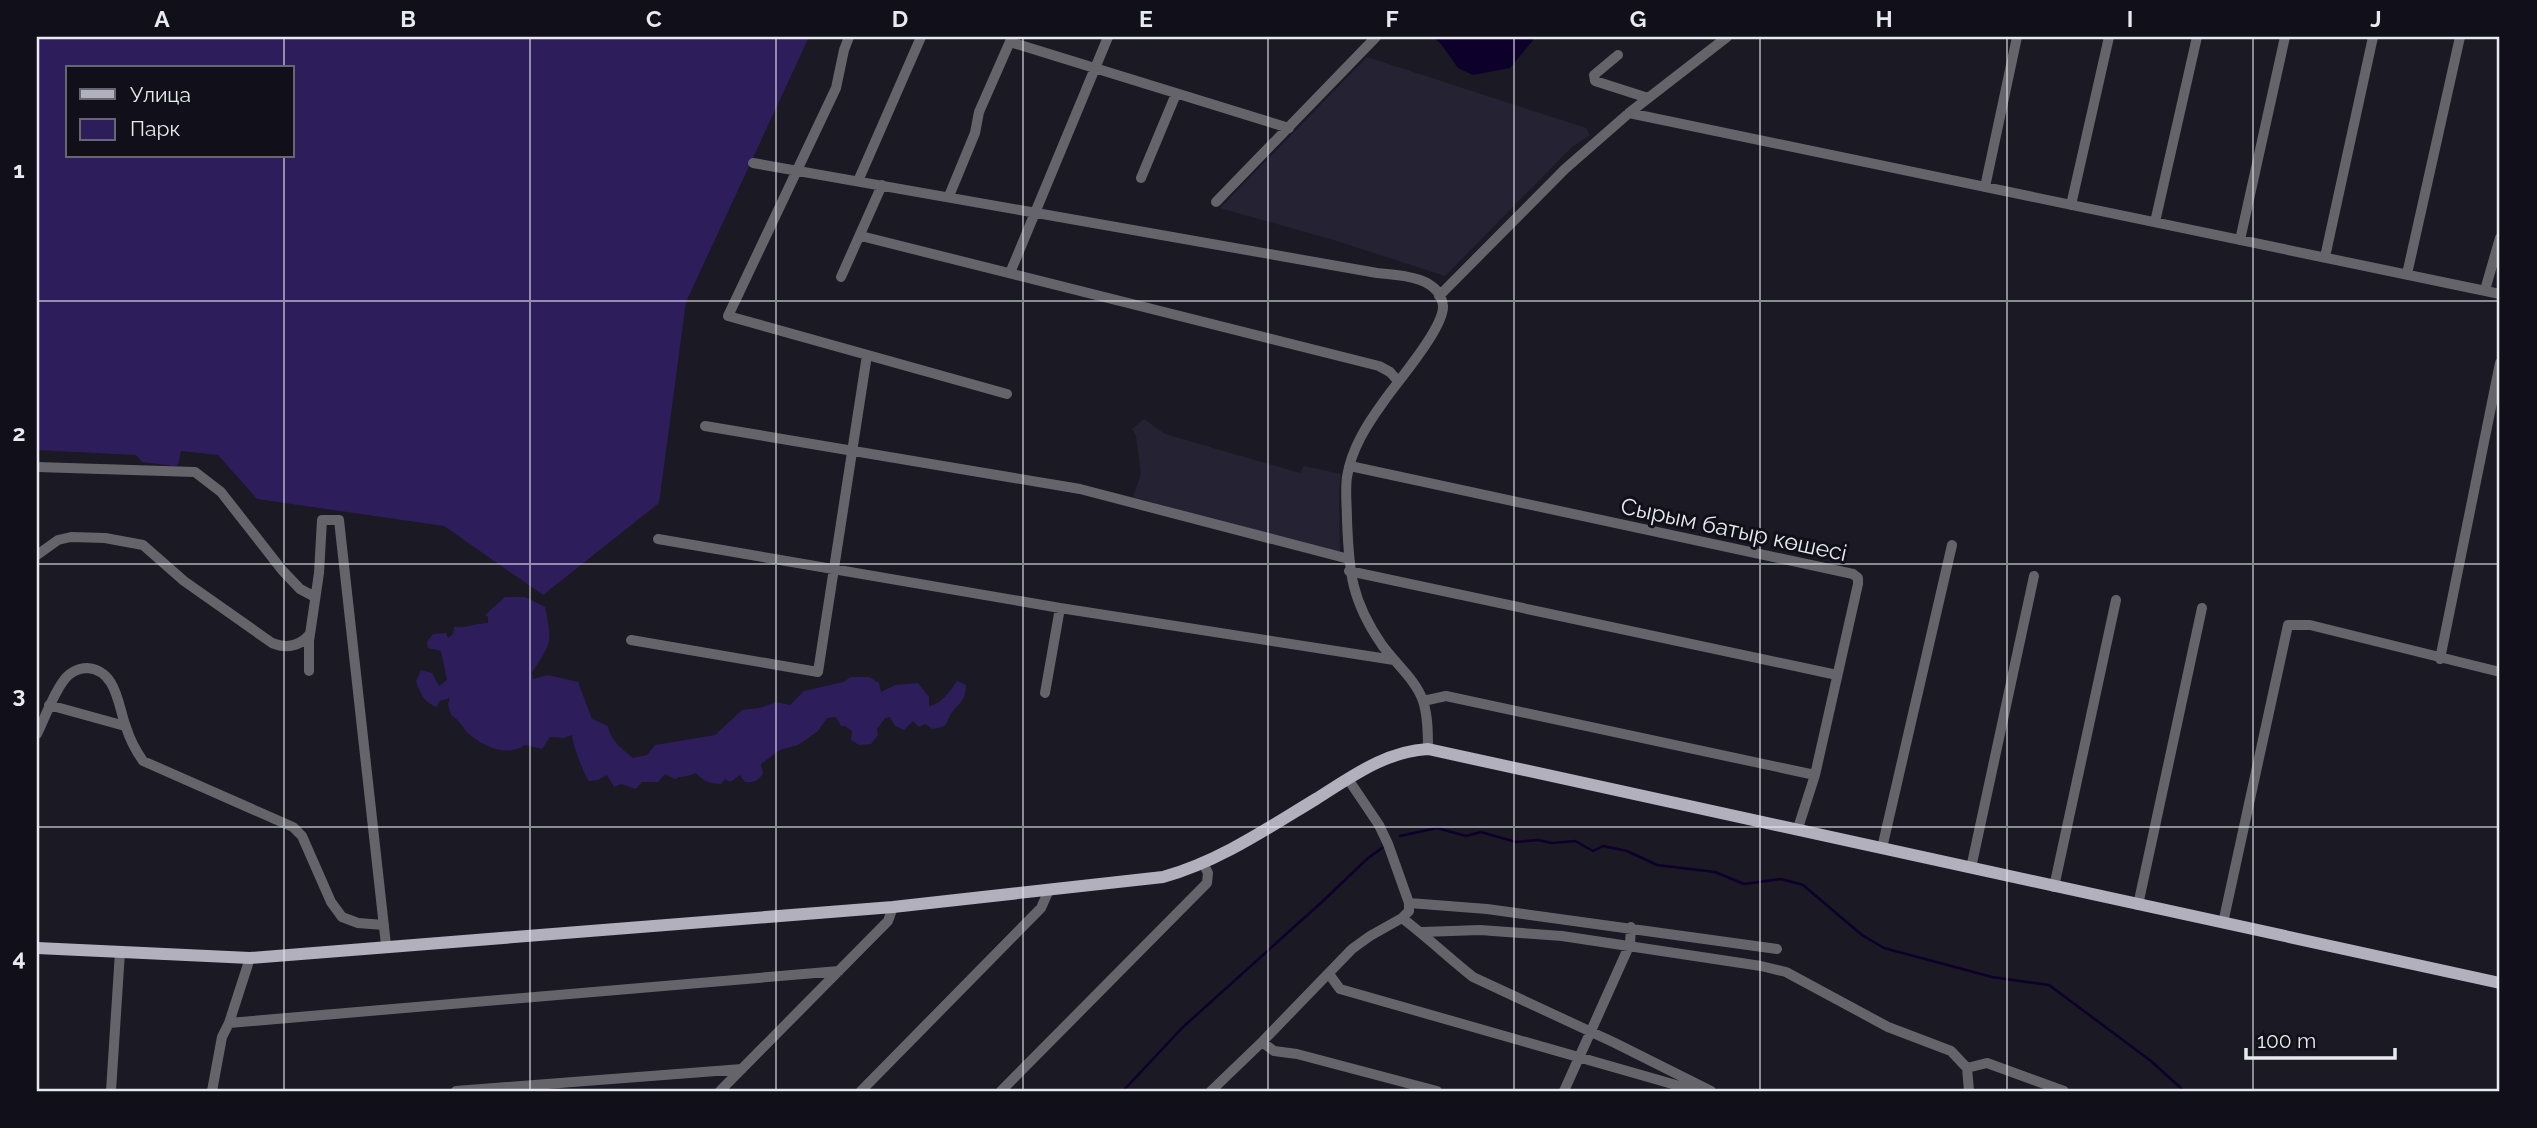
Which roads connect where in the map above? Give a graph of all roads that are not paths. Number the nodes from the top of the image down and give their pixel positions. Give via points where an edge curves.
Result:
1 (849, 37) edge
2 (921, 37) edge
3 (1108, 37) edge
4 (1377, 37) edge
5 (1727, 37) edge
6 (2017, 37) edge
7 (2109, 37) edge
8 (2197, 37) edge
9 (2285, 37) edge
10 (2373, 37) edge
11 (2460, 37) edge
12 (1011, 39) edge
13 (1618, 55) dead end
14 (1095, 68) junction
15 (1176, 94) junction
16 (1648, 98) junction
17 (1629, 113) junction
18 (1289, 128) junction
19 (752, 163) dead end
20 (797, 170) junction
21 (1141, 178) dead end
22 (858, 181) junction
23 (882, 185) junction
24 (1985, 187) junction
25 (949, 196) junction
26 (1216, 202) dead end
27 (2071, 205) junction
28 (1036, 211) junction
29 (2155, 222) junction
30 (860, 236) junction
31 (2500, 238) edge
32 (2240, 240) junction
33 (2325, 257) junction
34 (1010, 273) junction
35 (2407, 274) junction
36 (841, 277) dead end
37 (2485, 290) junction
38 (2500, 294) edge
39 (1439, 296) junction
40 (867, 355) junction
41 (2500, 363) edge
42 (1398, 381) junction
43 (1007, 394) dead end
44 (705, 426) dead end
45 (853, 450) junction
46 (1350, 466) junction
47 (37, 467) edge
48 (658, 539) dead end
49 (1952, 545) dead end
50 (37, 555) edge
51 (1349, 559) junction
52 (834, 570) junction
53 (1349, 571) junction
54 (2034, 576) dead end
55 (315, 597) junction
56 (2116, 600) dead end
57 (1060, 608) junction
58 (2202, 608) dead end
59 (310, 633) junction
60 (631, 640) dead end
61 (2440, 659) junction
62 (1394, 660) junction
63 (309, 671) dead end
64 (2500, 672) edge
65 (1837, 675) junction
66 (1045, 693) dead end
67 (1423, 701) junction
68 (49, 705) junction
69 (125, 726) junction
70 (37, 734) edge
71 (1428, 749) junction
72 (1815, 775) junction
73 (1348, 779) junction
74 (1798, 828) junction
75 (1882, 848) junction
76 (1203, 863) junction
77 (1971, 868) junction
78 (2054, 887) junction
79 (1049, 890) junction
80 (1409, 903) junction
81 (2138, 905) junction
82 (893, 907) junction
83 (1402, 918) junction
84 (2223, 923) junction
85 (384, 925) junction
86 (1631, 928) junction
87 (1422, 932) junction
88 (1630, 944) junction
89 (386, 945) junction
90 (37, 948) edge
91 (1777, 949) dead end
92 (120, 952) junction
93 (250, 958) junction
94 (839, 971) junction
95 (1329, 974) junction
96 (2500, 983) edge
97 (229, 1023) junction
98 (1592, 1032) junction
99 (1262, 1042) junction
100 (1579, 1057) junction
101 (1967, 1068) junction
102 (742, 1069) junction
103 (111, 1091) edge
104 (212, 1091) edge
105 (456, 1091) edge
106 (720, 1091) edge
107 (861, 1091) edge
108 (1002, 1091) edge
109 (1210, 1091) edge
110 (1437, 1091) edge
111 (1564, 1091) edge
112 (1697, 1091) edge
113 (1711, 1091) edge
114 (1969, 1091) edge
115 (2064, 1091) edge

1 - 20 street via 836,88
2 - 22 street
3 - 14 street
4 - 18 street
5 - 16 street
6 - 24 street
7 - 27 street
8 - 29 street
9 - 32 street
10 - 33 street
11 - 35 street
12 - 14 street
12 - 25 street
13 - 16 street via 1594,75 1595,81
14 - 15 street
14 - 28 street
15 - 18 street
15 - 21 street
16 - 17 street
17 - 24 street
17 - 39 street via 1564,169
18 - 26 street
19 - 20 street
20 - 22 street
20 - 40 street via 728,316
22 - 23 street
23 - 25 street
23 - 30 street
24 - 27 street
25 - 28 street
27 - 29 street
28 - 34 street
28 - 39 street via 1414,277
29 - 32 street
30 - 34 street
30 - 36 street
31 - 37 street
32 - 33 street
33 - 35 street
34 - 42 street via 1379,366
35 - 37 street
37 - 38 street
39 - 42 street via 1441,318
40 - 43 street
40 - 45 street
41 - 61 street
42 - 46 street via 1361,437
44 - 45 street
45 - 51 street via 1080,489
45 - 52 street
46 - 51 street
46 - 65 street, Сырым батыр көшесі via 1853,574 1858,584
47 - 55 street via 195,472 221,492 300,589
48 - 52 street
49 - 75 street
50 - 59 street via 71,537 137,543 272,643 295,646
51 - 53 street
52 - 57 street
52 - 60 street via 818,671
53 - 62 street via 1367,620
53 - 65 street
54 - 77 street
55 - 59 street
55 - 85 street via 322,520 339,520
56 - 78 street
57 - 62 street
57 - 66 street
58 - 81 street
59 - 63 street
61 - 64 street
61 - 84 street via 2310,625 2288,625
62 - 67 street
65 - 72 street, Сырым батыр көшесі
67 - 71 street
67 - 72 street via 1446,696
68 - 69 street
68 - 69 street via 72,672 91,668 107,677
68 - 70 street
69 - 85 street via 148,764 293,827 302,836 342,917
71 - 73 main road via 1390,756
71 - 74 main road
72 - 74 street, Сырым батыр көшесі
73 - 76 main road
73 - 80 street via 1388,844
74 - 75 main road
75 - 77 main road
76 - 79 main road via 1163,877
76 - 108 street via 1207,883
77 - 78 main road
78 - 81 main road
79 - 82 main road
79 - 107 street via 1041,908
80 - 83 street
80 - 86 street
81 - 84 main road
82 - 89 main road
82 - 94 street via 888,921
83 - 87 street
83 - 95 street via 1352,949
84 - 96 main road
85 - 89 street
86 - 88 street
86 - 91 street
87 - 88 street via 1510,932
87 - 98 street via 1474,977
88 - 98 street
88 - 101 street via 1786,972 1888,1027 1951,1051
89 - 93 main road
90 - 92 main road
92 - 93 main road
92 - 103 street
93 - 97 street
94 - 97 street
94 - 102 street
95 - 99 street
95 - 100 street via 1340,989
97 - 104 street via 217,1053
98 - 100 street
98 - 113 street
99 - 109 street
99 - 110 street via 1274,1051
100 - 111 street
100 - 112 street
101 - 114 street
101 - 115 street via 1987,1063
102 - 105 street
102 - 106 street

